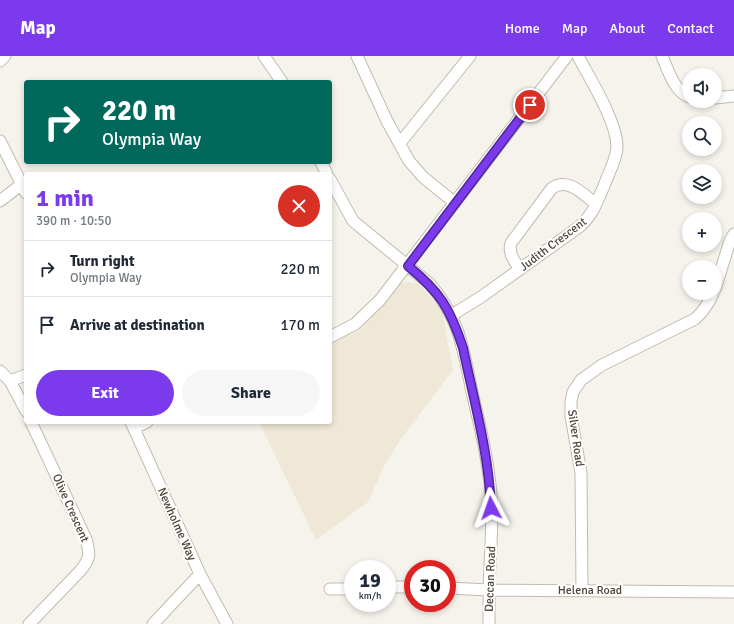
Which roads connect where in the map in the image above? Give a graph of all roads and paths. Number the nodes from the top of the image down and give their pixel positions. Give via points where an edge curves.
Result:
1 (5, 56) edge
2 (264, 56) edge
3 (357, 56) edge
4 (470, 56) edge
5 (567, 56) edge
6 (578, 56) edge
7 (662, 56) edge
8 (0, 61) edge
9 (281, 80) edge
10 (682, 93) edge
11 (734, 96) edge
12 (722, 97) edge
13 (0, 141) edge
14 (400, 143) junction
15 (332, 183) edge
16 (24, 189) edge
17 (0, 201) edge
18 (455, 203) junction
19 (596, 204) junction
20 (734, 234) edge
21 (408, 266) junction
22 (722, 266) edge
23 (520, 269) junction
24 (710, 300) edge
25 (452, 315) junction
26 (332, 336) edge
27 (0, 371) edge
28 (24, 376) edge
29 (10, 381) junction
30 (24, 407) edge
31 (33, 424) edge
32 (133, 425) edge
33 (200, 574) junction
34 (456, 588) edge
35 (330, 589) dead end
36 (344, 589) edge
37 (489, 590) junction
38 (582, 590) junction
39 (734, 592) edge
40 (29, 624) edge
41 (153, 624) edge
42 (227, 624) edge
43 (489, 624) edge

1 - 8 street
2 - 9 street
3 - 14 street
4 - 14 street
5 - 18 street
6 - 19 street, Judith Crescent via 616,135 617,149
7 - 10 street
11 - 12 street
13 - 16 street
14 - 18 street via 414,168
15 - 21 street, Deccan Road via 353,221
16 - 17 street
18 - 21 street
19 - 23 street, Judith Crescent via 588,219 579,227
19 - 23 street via 578,190 565,184 552,188 509,248
20 - 22 street
21 - 25 street, Deccan Road via 430,284
21 - 26 street via 364,316 355,324
23 - 25 street, Judith Crescent
24 - 38 street, Silver Road via 695,319 602,365 581,380 572,392 572,416 581,473
25 - 37 street, Deccan Road via 463,348 484,447 491,495
27 - 29 street
28 - 29 street
29 - 30 street
31 - 40 street, Olive Crescent via 86,539 90,555 80,571
32 - 33 street, Newholme Way
33 - 41 street
33 - 42 street, Newholme Way
34 - 37 street, Helena Road
35 - 36 street
37 - 38 street, Helena Road
37 - 43 street, Deccan Road
38 - 39 street, Helena Road

